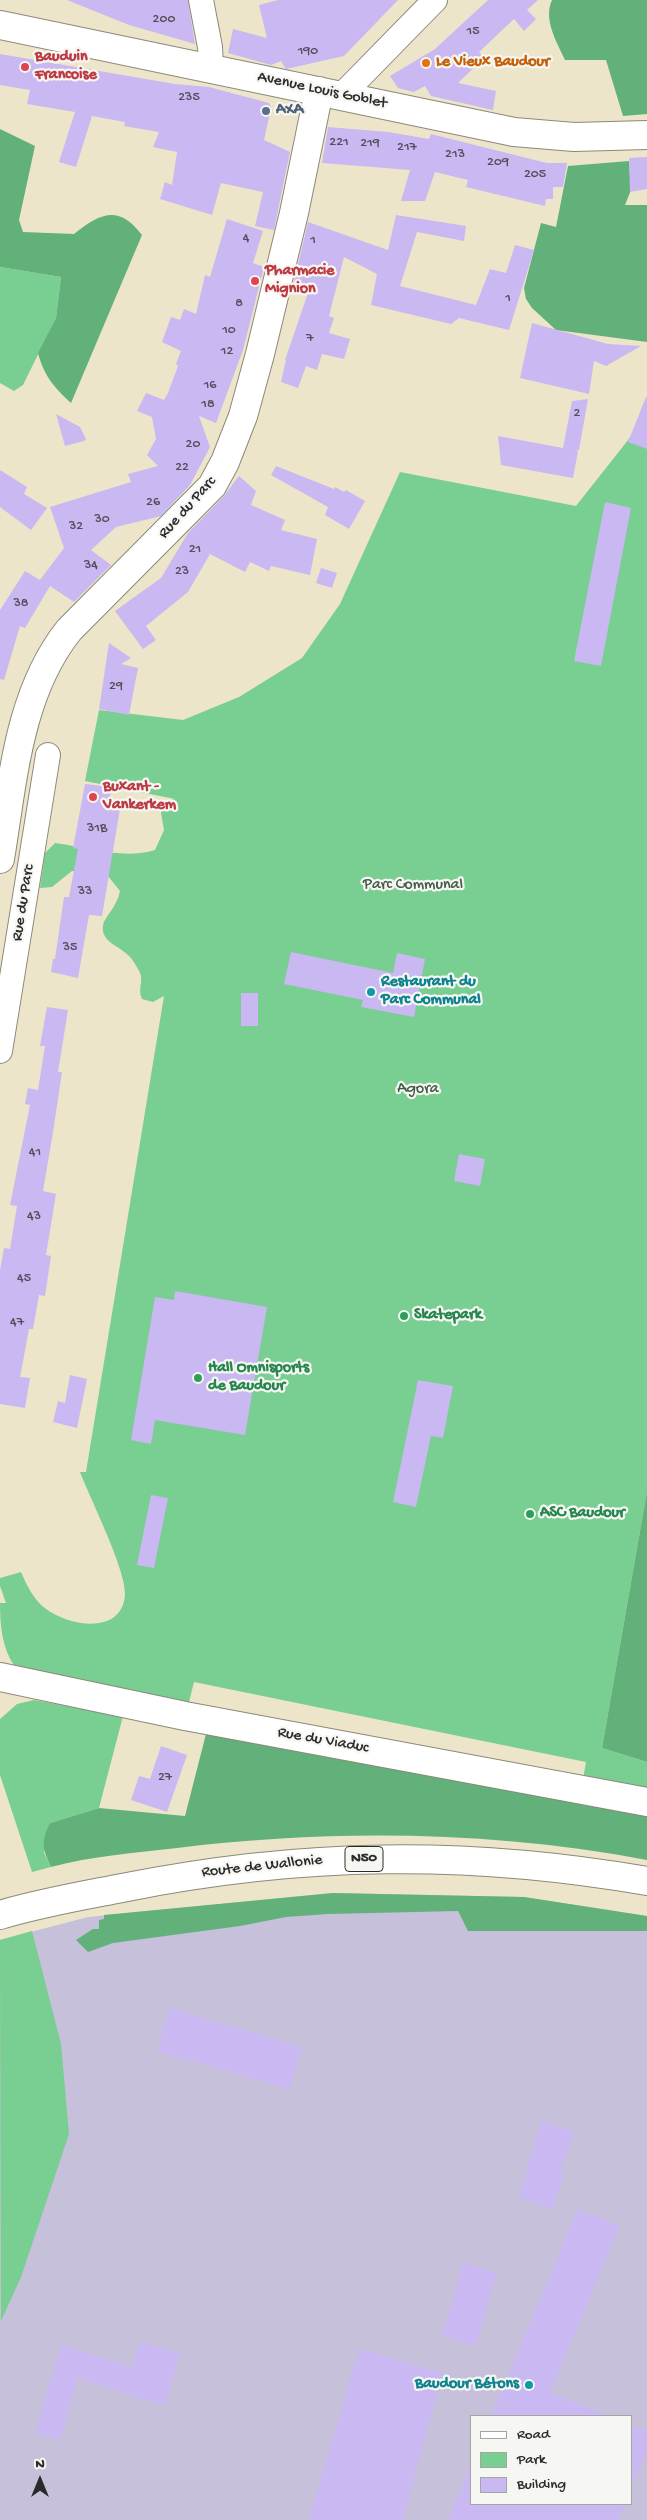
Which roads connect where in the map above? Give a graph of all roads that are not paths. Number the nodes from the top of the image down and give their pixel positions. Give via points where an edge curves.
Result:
1 (202, 0) edge
2 (435, 0) edge
3 (0, 25) edge
4 (211, 67) junction
5 (330, 93) junction
6 (647, 135) edge
7 (9, 747) edge
8 (48, 755) dead end
9 (0, 859) edge
10 (0, 1051) edge
11 (0, 1677) edge
12 (647, 1802) edge
13 (647, 1881) edge
14 (1, 1915) edge

1 - 4 street
2 - 5 street
3 - 4 street, Avenue Louis Goblet
4 - 5 street, Avenue Louis Goblet
5 - 6 street, Avenue Louis Goblet via 536,135 611,138
5 - 7 street, Rue du Parc via 294,213 267,328 233,446 212,486 53,651
7 - 9 street, Rue du Parc
8 - 10 street, Rue du Parc
11 - 12 street, Rue du Viaduc via 185,1716
13 - 14 street, Route de Wallonie / N50 via 573,1868 501,1862 384,1859 283,1863 173,1878

